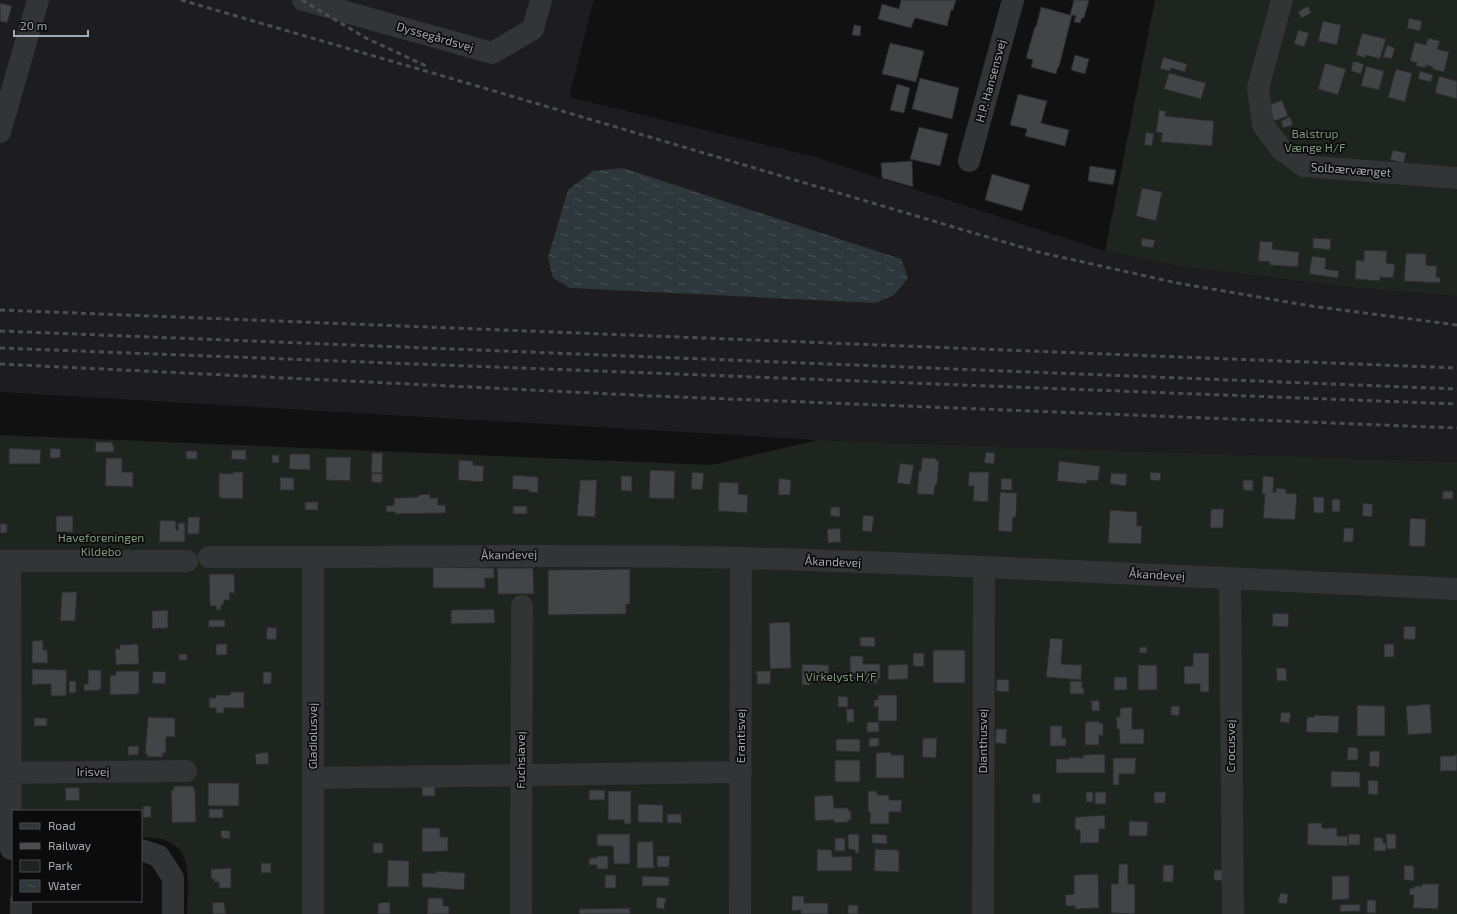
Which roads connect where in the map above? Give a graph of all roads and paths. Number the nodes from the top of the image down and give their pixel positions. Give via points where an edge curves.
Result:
1 (38, 0) edge
2 (303, 0) edge
3 (541, 0) edge
4 (1012, 0) edge
5 (1282, 0) edge
6 (0, 132) edge
7 (969, 161) dead end
8 (1457, 178) edge
9 (209, 557) dead end
10 (313, 557) junction
11 (741, 558) junction
12 (5, 561) edge
13 (187, 561) dead end
14 (984, 568) junction
15 (1230, 579) junction
16 (1457, 589) edge
17 (522, 606) dead end
18 (186, 771) dead end
19 (741, 772) junction
20 (5, 773) edge
21 (520, 775) junction
22 (313, 778) junction
23 (8, 849) edge
24 (142, 850) edge
25 (21, 902) edge
26 (21, 914) edge
27 (173, 914) edge
28 (313, 914) edge
29 (521, 914) edge
30 (740, 914) edge
31 (983, 914) edge
32 (1233, 914) edge

1 - 6 street
2 - 3 street, Dyssegårdsvej via 492,53 533,29
4 - 7 street, H.P. Hansensvej
5 - 8 street, Solbærvænget via 1258,88 1264,125 1282,150 1304,166
9 - 10 street, Åkandevej
10 - 11 street, Åkandevej via 542,554
10 - 22 street, Gladiolusvej
11 - 14 street, Åkandevej
11 - 19 street, Erantisvej
12 - 13 street
12 - 20 street
14 - 15 street, Åkandevej
14 - 31 street, Dianthusvej
15 - 16 street, Åkandevej
15 - 32 street, Crocusvej
17 - 21 street, Fuchsiavej
18 - 20 street, Irisvej
19 - 21 street
19 - 30 street, Erantisvej
20 - 23 street
21 - 22 street
21 - 29 street, Fuchsiavej
22 - 28 street, Gladiolusvej
24 - 27 street via 159,856 173,878
25 - 26 street

